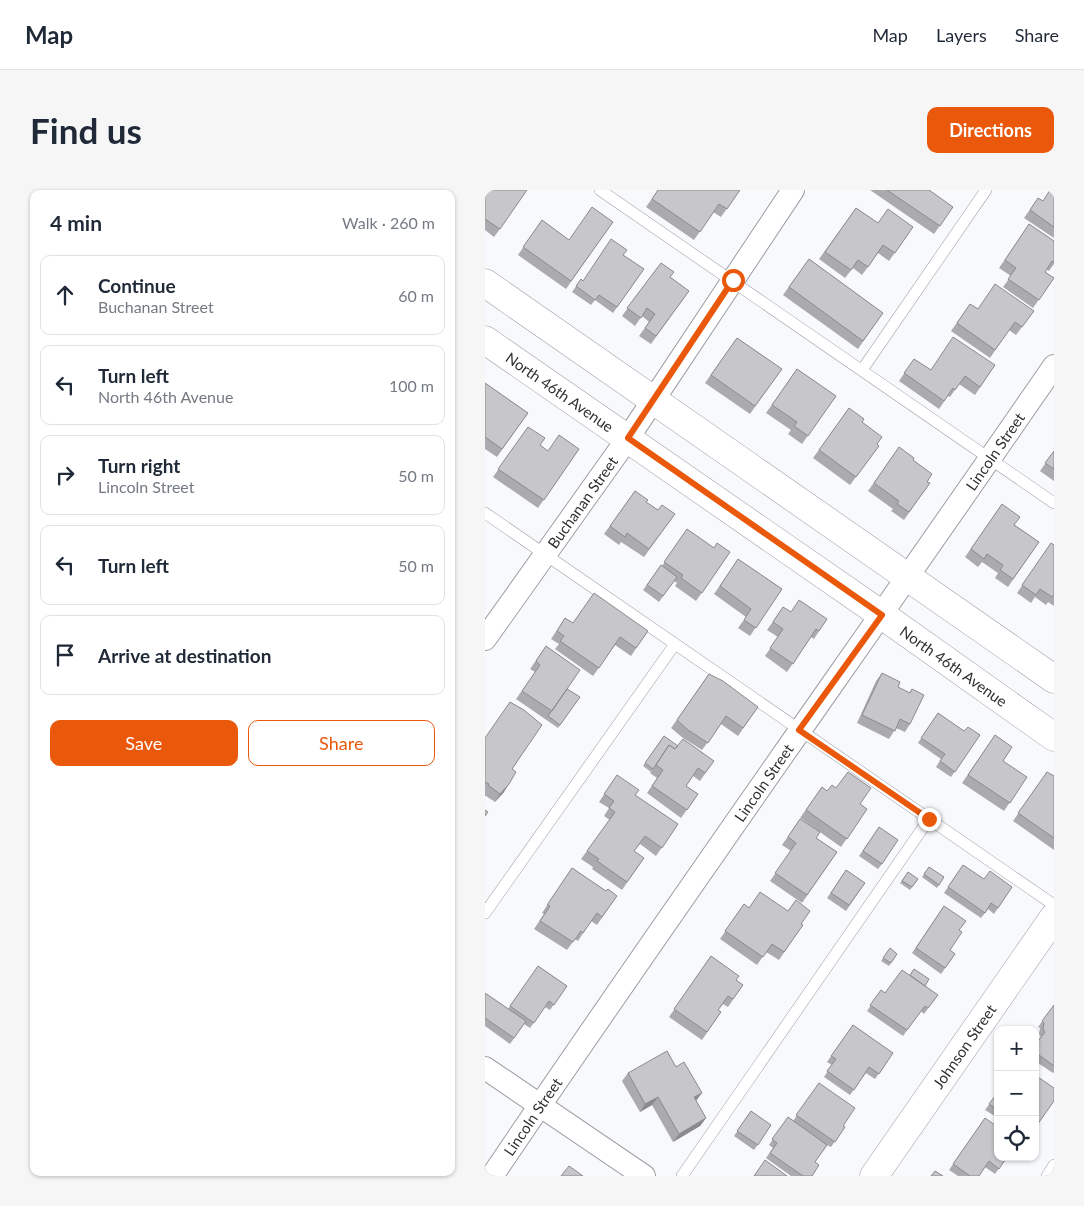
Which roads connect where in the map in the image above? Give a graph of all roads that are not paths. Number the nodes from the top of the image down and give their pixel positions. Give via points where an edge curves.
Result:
1 (793, 190) edge
2 (986, 190) edge
3 (607, 192) edge
4 (733, 280) junction
5 (485, 283) edge
6 (485, 340) edge
7 (1054, 366) edge
8 (862, 370) junction
9 (653, 400) junction
10 (628, 438) junction
11 (990, 459) junction
12 (1054, 503) edge
13 (485, 513) edge
14 (545, 554) junction
15 (909, 577) junction
16 (882, 615) junction
17 (485, 638) edge
18 (675, 644) junction
19 (1054, 679) edge
20 (799, 730) junction
21 (1054, 737) edge
22 (929, 819) junction
23 (1054, 905) edge
24 (485, 913) edge
25 (1054, 917) edge
26 (485, 1068) edge
27 (540, 1105) junction
28 (1054, 1165) edge
29 (491, 1176) edge
30 (644, 1176) edge
31 (682, 1176) edge
32 (874, 1176) edge
33 (1047, 1176) edge

1 - 4 street, Buchanan Street
2 - 8 lane
3 - 4 lane
4 - 8 lane
4 - 9 street, Buchanan Street
5 - 9 street
6 - 10 street, North 46th Avenue
7 - 11 street, Lincoln Street
8 - 11 lane
9 - 10 street, Buchanan Street
9 - 15 street
10 - 14 street, Buchanan Street
10 - 16 street, North 46th Avenue
11 - 12 lane
11 - 15 street, Lincoln Street
13 - 14 lane
14 - 17 street, Buchanan Street
14 - 18 lane
15 - 16 street, Lincoln Street
15 - 19 street
16 - 20 street, Lincoln Street
16 - 21 street, North 46th Avenue
18 - 20 lane
18 - 24 lane
20 - 22 lane
20 - 27 street, Lincoln Street
22 - 23 lane
22 - 31 lane
25 - 32 street, Johnson Street
26 - 27 street
27 - 29 street, Lincoln Street
27 - 30 street
28 - 33 lane

